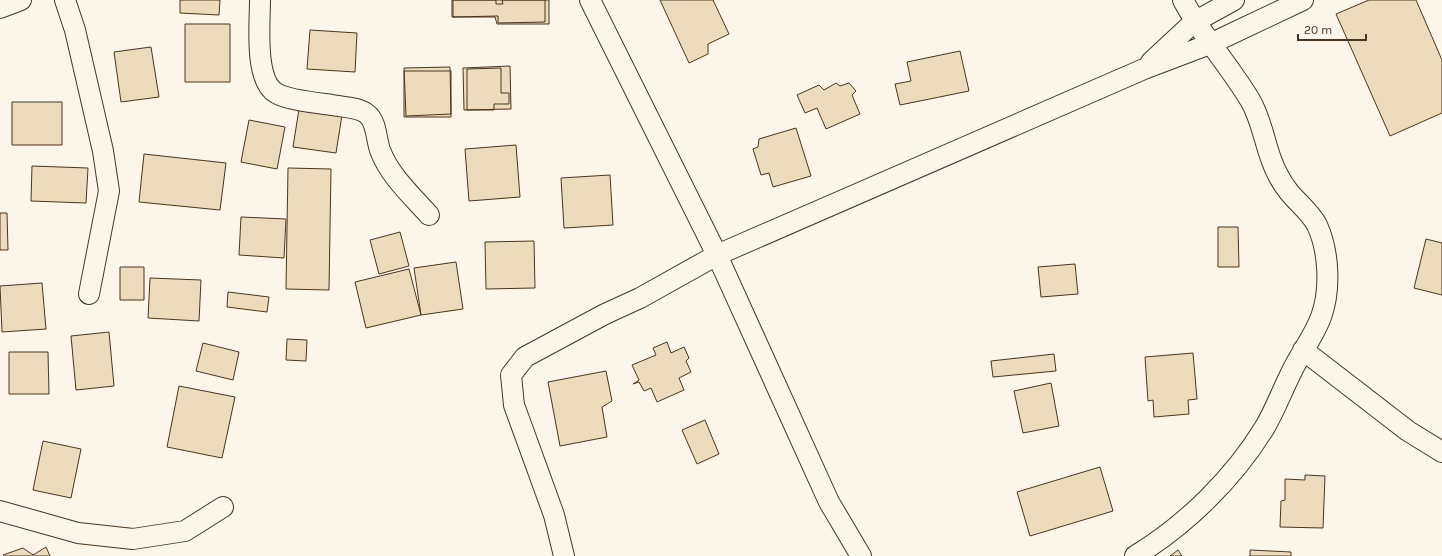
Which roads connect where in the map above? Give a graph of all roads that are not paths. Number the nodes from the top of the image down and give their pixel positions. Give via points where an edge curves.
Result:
1 (22, 0) edge
2 (66, 0) edge
3 (260, 0) edge
4 (590, 0) edge
5 (1183, 0) edge
6 (1234, 0) edge
7 (1303, 0) edge
8 (0, 8) edge
9 (1194, 22) junction
10 (1210, 44) junction
11 (1144, 69) junction
12 (430, 215) dead end
13 (717, 255) junction
14 (90, 294) dead end
15 (1303, 350) junction
16 (1442, 452) edge
17 (223, 507) dead end
18 (0, 512) edge
19 (564, 556) edge
20 (861, 556) edge
21 (1135, 556) edge

1 - 8 street
2 - 14 street via 103,151 109,191
3 - 12 street via 261,64 267,83 276,93 353,108 366,113 373,121 381,152 392,172
4 - 13 street
5 - 9 street
6 - 9 street
7 - 10 street
9 - 10 street
9 - 11 street
10 - 11 street
10 - 15 street via 1251,101 1276,172 1288,191 1317,225 1326,258 1328,289 1321,317
11 - 13 street
13 - 19 street via 525,357 511,375 514,405 554,515
13 - 20 street via 829,502
15 - 16 street via 1408,431
15 - 21 street via 1264,427 1239,463 1187,516
17 - 18 street via 185,531 133,539 78,533

